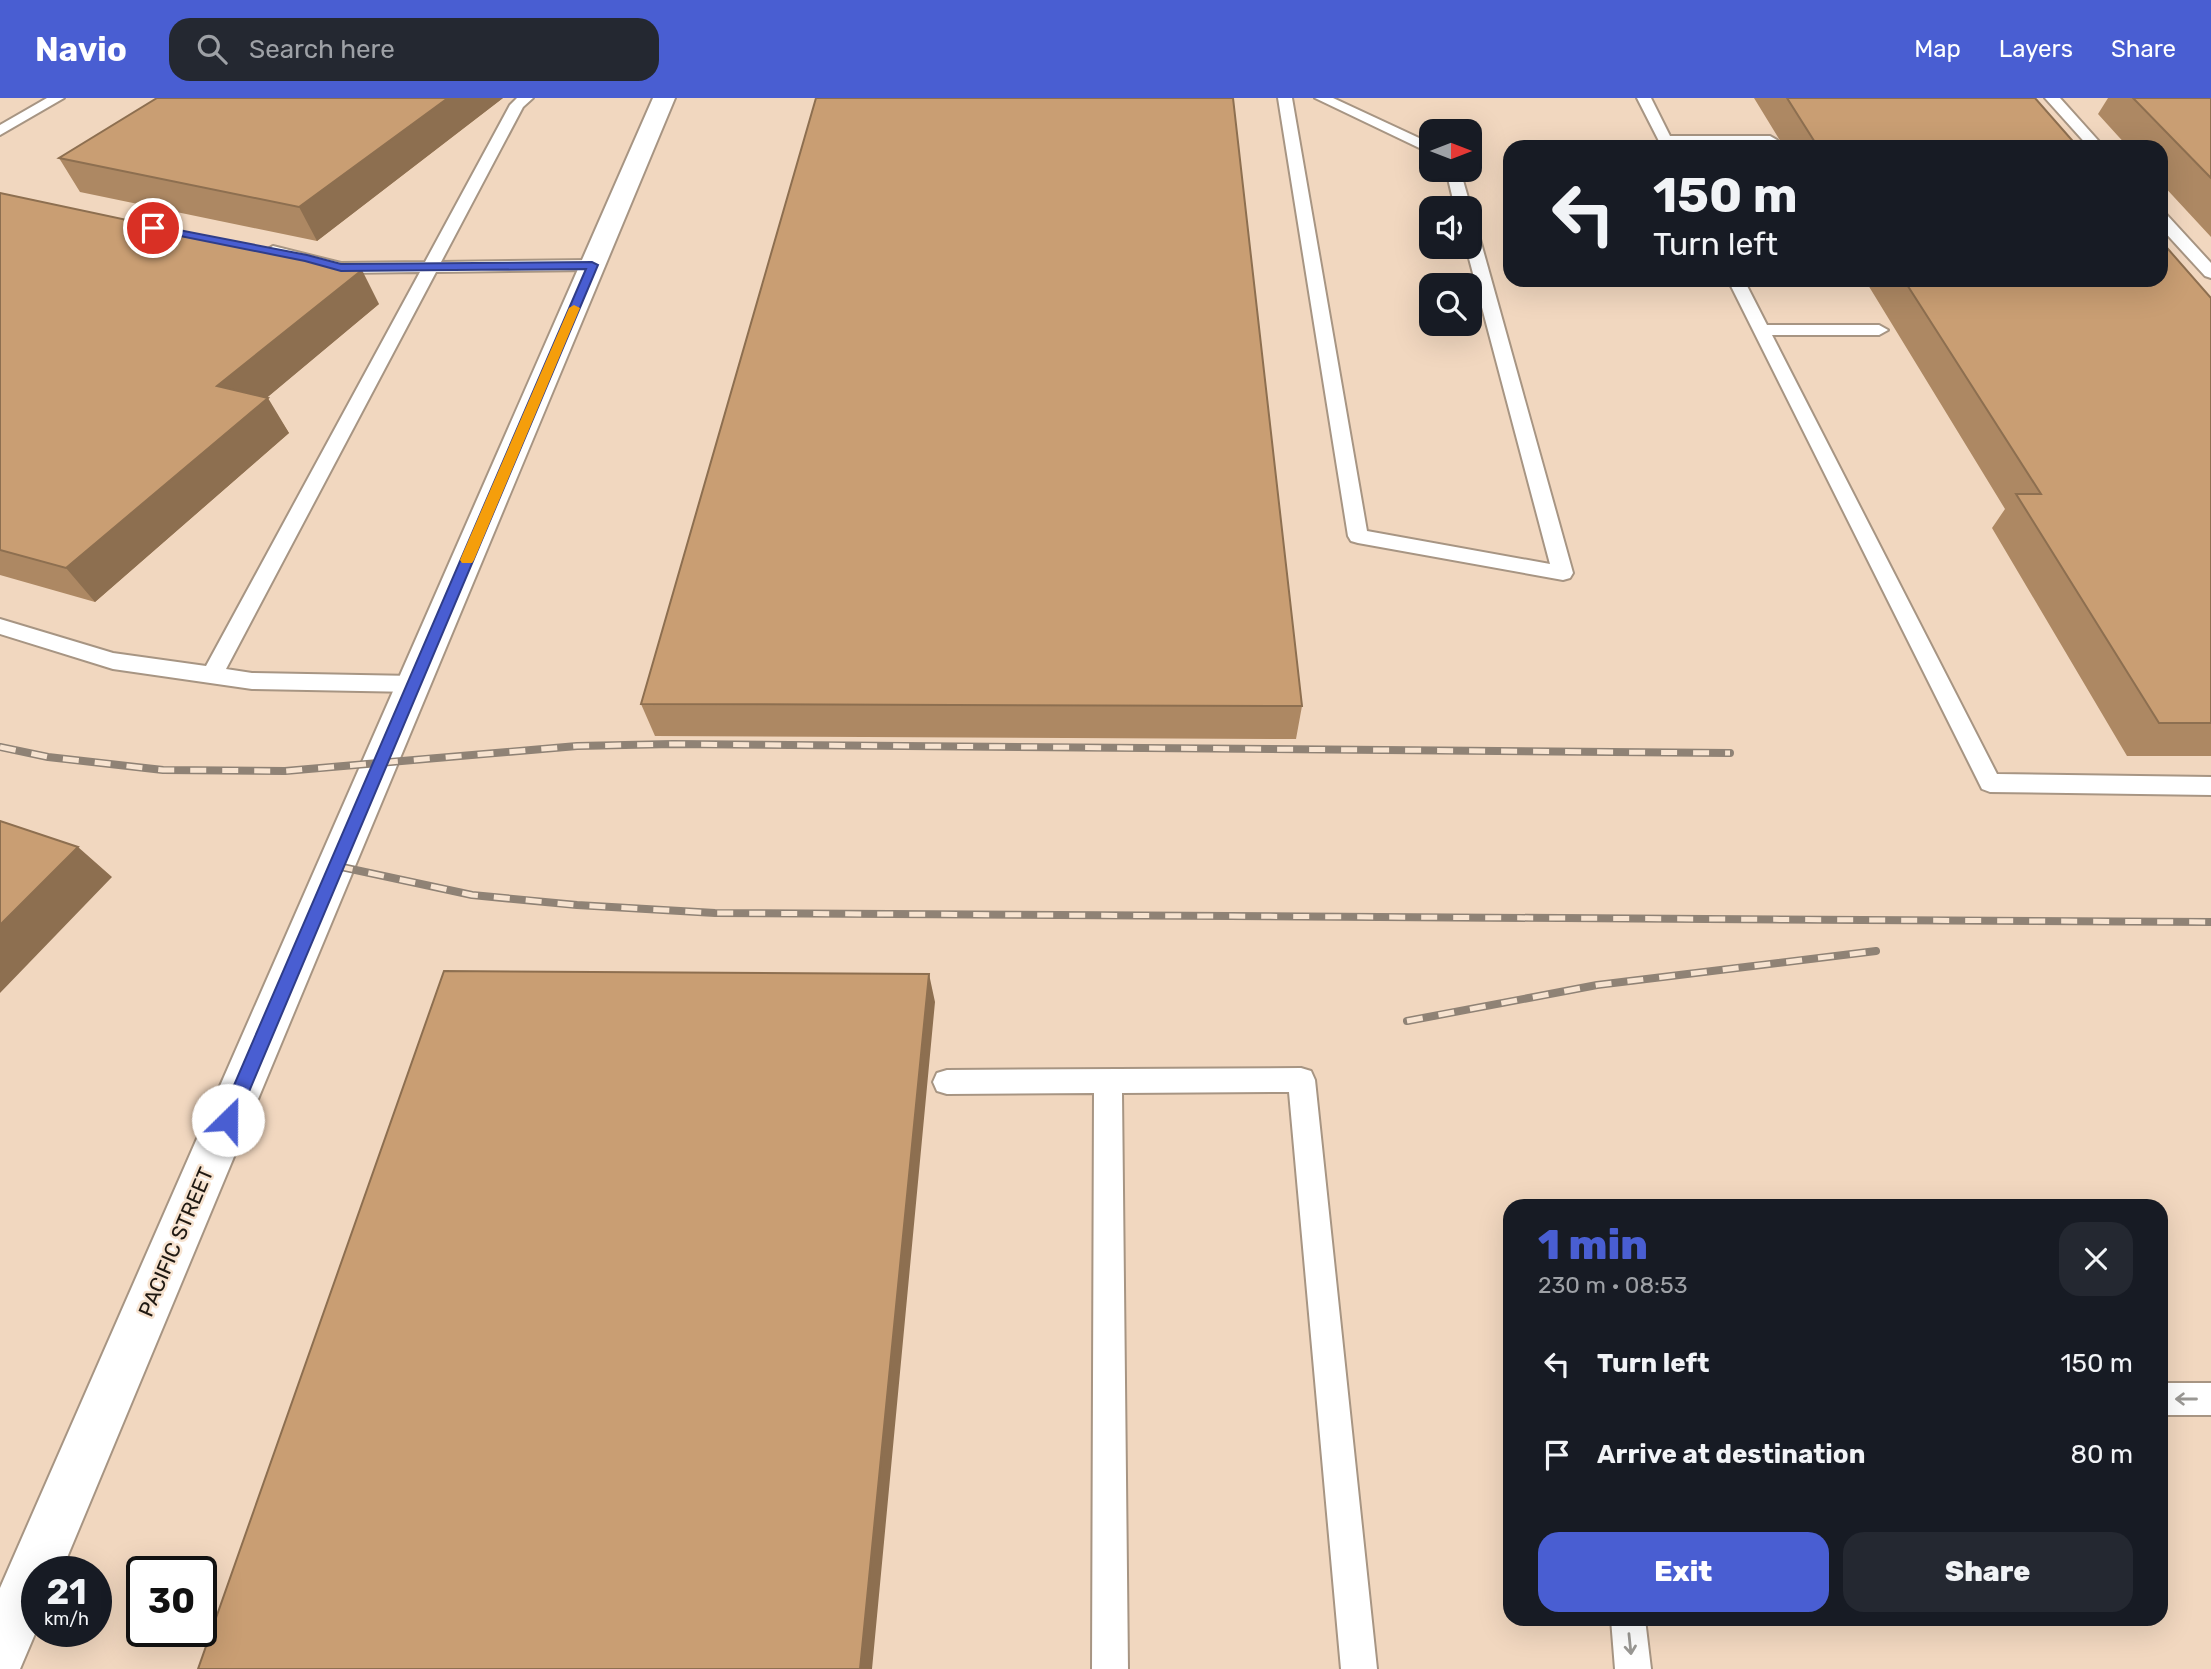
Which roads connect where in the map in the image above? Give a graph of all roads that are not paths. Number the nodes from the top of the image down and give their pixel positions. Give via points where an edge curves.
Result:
1 (57, 98) edge
2 (526, 98) edge
3 (664, 98) edge
4 (1285, 98) edge
5 (1322, 98) edge
6 (1644, 98) edge
7 (2052, 98) edge
8 (0, 131) edge
9 (1665, 140) edge
10 (2091, 140) edge
11 (1419, 144) edge
12 (2168, 226) edge
13 (253, 247) edge
14 (1477, 259) edge
15 (592, 265) junction
16 (430, 266) junction
17 (2211, 273) edge
18 (1740, 287) edge
19 (1761, 330) junction
20 (1879, 330) dead end
21 (0, 626) edge
22 (212, 675) junction
23 (414, 684) junction
24 (2211, 786) edge
25 (947, 1082) dead end
26 (1108, 1082) junction
27 (2168, 1399) edge
28 (2211, 1399) edge
29 (10, 1600) edge
30 (1629, 1626) edge
31 (0, 1651) edge
32 (1110, 1669) edge
33 (1359, 1669) edge
34 (1633, 1669) edge

1 - 8 lane
2 - 16 lane via 517,105
3 - 15 street, PACIFIC STREET
4 - 14 lane via 1358,536 1563,573
5 - 11 lane
6 - 9 lane
7 - 10 lane
12 - 17 lane
13 - 16 lane via 341,268
15 - 16 lane
15 - 23 street, PACIFIC STREET
16 - 22 lane
18 - 19 lane
19 - 20 lane
19 - 24 lane via 1990,783
21 - 22 lane via 113,661
22 - 23 lane via 252,681
23 - 29 street, PACIFIC STREET
25 - 26 lane
26 - 32 lane
26 - 33 lane via 1301,1080
28 -> 27 lane
29 - 31 street, PACIFIC STREET
30 -> 34 lane

